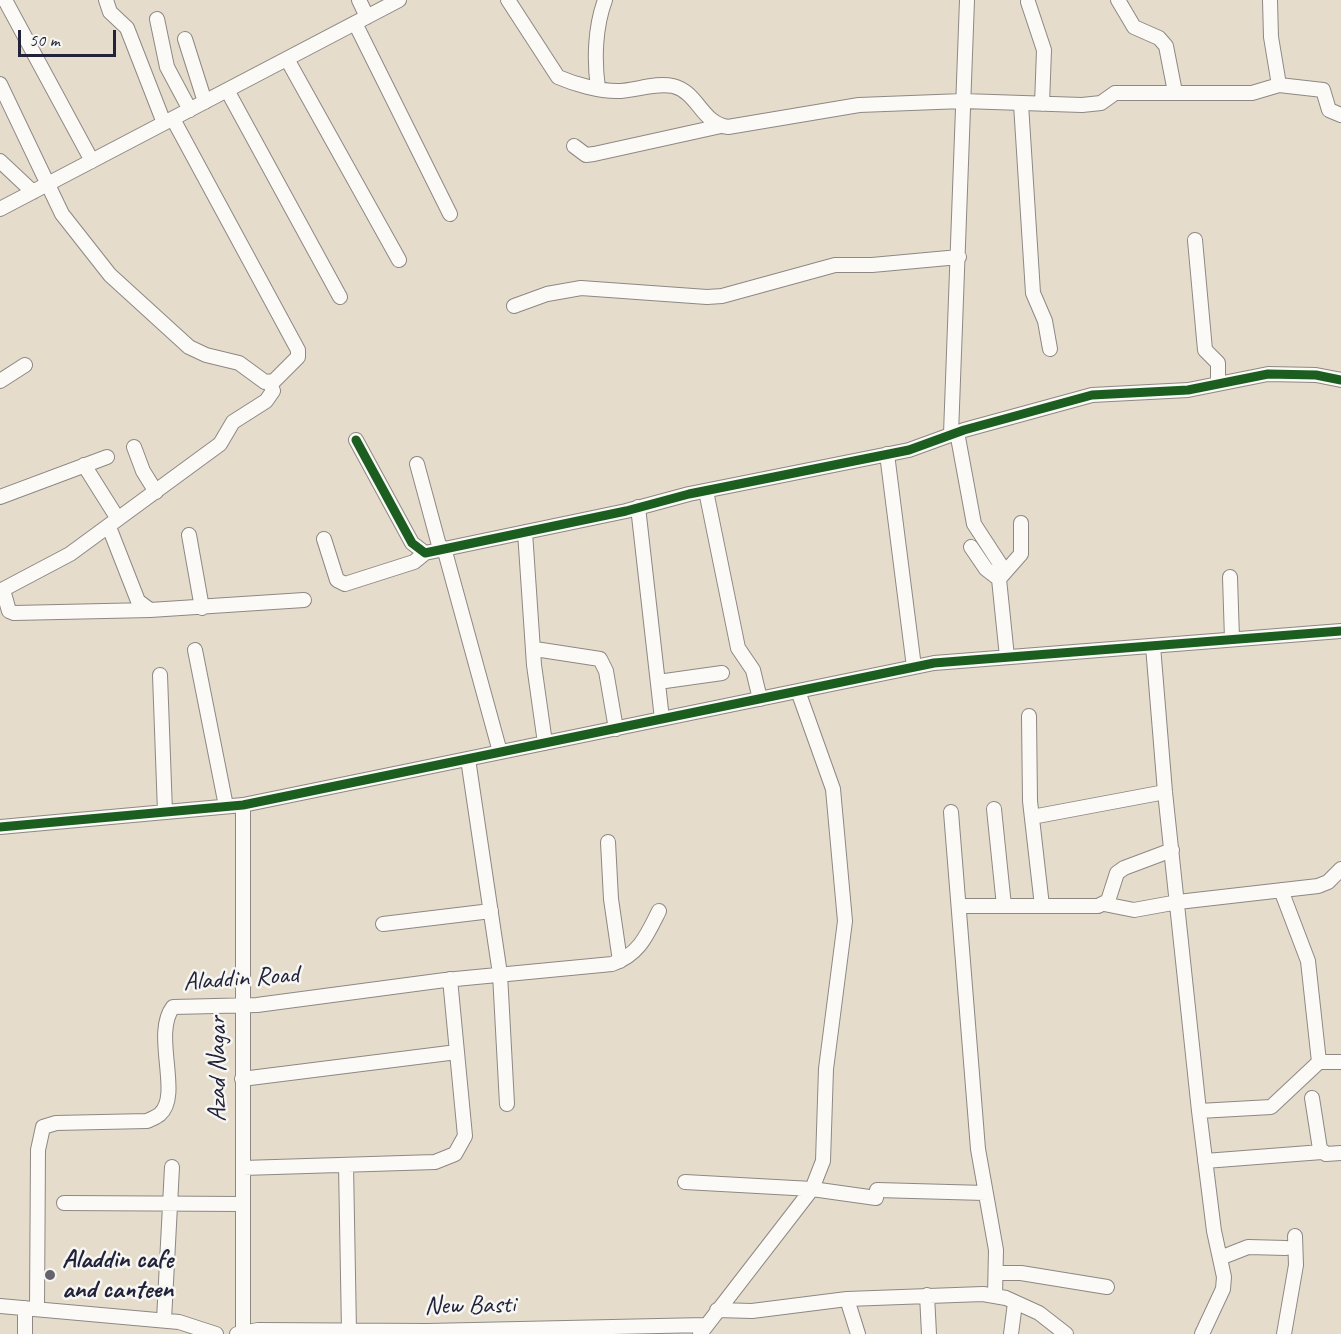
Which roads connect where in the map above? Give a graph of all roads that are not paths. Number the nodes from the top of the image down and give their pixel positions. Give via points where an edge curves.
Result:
1 (5, 0) edge
2 (106, 0) edge
3 (359, 0) edge
4 (399, 0) edge
5 (508, 0) edge
6 (605, 0) edge
7 (967, 0) edge
8 (1118, 0) edge
9 (1270, 0) edge
10 (1028, 2) dead end
11 (157, 19) dead end
12 (361, 20) junction
13 (185, 39) dead end
14 (287, 59) junction
15 (0, 84) edge
16 (1279, 85) junction
17 (592, 87) junction
18 (227, 90) junction
19 (1175, 92) junction
20 (963, 101) junction
21 (205, 102) junction
22 (1021, 104) junction
23 (1042, 104) junction
24 (190, 110) junction
25 (1341, 115) edge
26 (168, 121) junction
27 (721, 126) junction
28 (574, 146) dead end
29 (0, 160) edge
30 (92, 161) junction
31 (46, 185) junction
32 (33, 192) junction
33 (0, 209) edge
34 (450, 214) dead end
35 (1195, 240) dead end
36 (959, 257) junction
37 (399, 260) dead end
38 (340, 297) dead end
39 (514, 306) dead end
40 (1050, 349) dead end
41 (25, 365) dead end
42 (1341, 380) edge
43 (0, 381) edge
44 (270, 383) junction
45 (1218, 383) junction
46 (954, 433) junction
47 (356, 440) dead end
48 (134, 447) dead end
49 (887, 454) junction
50 (107, 457) dead end
51 (417, 464) dead end
52 (84, 465) junction
53 (706, 490) junction
54 (156, 492) junction
55 (0, 497) edge
56 (638, 507) junction
57 (114, 523) junction
58 (1020, 523) dead end
59 (525, 532) junction
60 (189, 535) dead end
61 (324, 539) dead end
62 (971, 547) dead end
63 (442, 549) junction
64 (424, 553) junction
65 (1002, 574) junction
66 (1230, 576) dead end
67 (2, 591) edge
68 (304, 600) dead end
69 (202, 608) junction
70 (150, 610) junction
71 (1341, 631) edge
72 (1232, 639) junction
73 (1153, 646) junction
74 (534, 649) junction
75 (195, 650) dead end
76 (1007, 657) junction
77 (914, 667) junction
78 (722, 673) dead end
79 (160, 675) dead end
80 (658, 682) junction
81 (798, 691) junction
82 (760, 699) junction
83 (1029, 716) dead end
84 (662, 719) junction
85 (616, 729) junction
86 (545, 743) junction
87 (500, 753) junction
88 (468, 759) junction
89 (1165, 792) junction
90 (243, 805) junction
91 (226, 806) junction
92 (994, 809) dead end
93 (165, 812) junction
94 (951, 812) dead end
95 (1032, 817) junction
96 (0, 827) edge
97 (608, 842) dead end
98 (1172, 850) junction
99 (1341, 869) edge
100 (1281, 890) junction
101 (1178, 902) junction
102 (1104, 904) junction
103 (960, 906) junction
104 (1004, 906) junction
105 (1042, 906) junction
106 (491, 911) junction
107 (659, 911) dead end
108 (383, 924) dead end
109 (620, 961) junction
110 (500, 974) junction
111 (450, 979) junction
112 (242, 1006) junction
113 (457, 1052) junction
114 (1318, 1062) junction
115 (1341, 1062) edge
116 (242, 1079) junction
117 (1312, 1098) dead end
118 (507, 1104) dead end
119 (1199, 1111) junction
120 (1322, 1152) junction
121 (1341, 1153) edge
122 (1205, 1161) junction
123 (346, 1165) junction
124 (172, 1167) dead end
125 (243, 1168) junction
126 (685, 1182) dead end
127 (812, 1190) junction
128 (985, 1193) junction
129 (64, 1203) dead end
130 (171, 1204) junction
131 (243, 1204) junction
132 (1295, 1236) dead end
133 (1286, 1248) dead end
134 (1220, 1258) junction
135 (996, 1273) junction
136 (1107, 1287) dead end
137 (927, 1295) junction
138 (996, 1295) junction
139 (847, 1299) junction
140 (1015, 1303) junction
141 (0, 1306) edge
142 (31, 1308) junction
143 (717, 1310) junction
144 (164, 1320) junction
145 (703, 1329) edge
146 (349, 1331) junction
147 (536, 1331) edge
148 (239, 1333) edge
149 (25, 1334) edge
150 (216, 1334) edge
151 (858, 1334) edge
152 (928, 1334) edge
153 (1011, 1334) edge
154 (1066, 1334) edge
155 (1202, 1334) edge
156 (1284, 1334) edge

1 - 30 street
2 - 26 street via 110,12 130,35
3 - 12 street
4 - 12 street
5 - 17 street via 551,71 562,79
6 - 17 street
7 - 20 street
8 - 19 street via 1134,27 1159,38 1166,46
9 - 16 street
10 - 23 street via 1044,50
11 - 24 street via 167,67
12 - 14 street
12 - 34 street
13 - 21 street
14 - 18 street
14 - 37 street
15 - 31 street
16 - 19 street via 1252,93
16 - 25 street via 1323,90 1329,110
17 - 27 street via 615,91 676,86
18 - 21 street
18 - 38 street
19 - 23 street via 1115,93 1101,103 1082,105
20 - 22 street
20 - 27 street via 859,105
20 - 36 street
21 - 24 street
22 - 23 street
22 - 40 street via 1033,293 1045,321
24 - 26 street
26 - 30 street
26 - 44 street via 298,350 298,357
27 - 28 street via 594,154
29 - 32 street
30 - 31 street
31 - 32 street
31 - 44 street via 62,214 93,254 154,317 189,347 238,363
32 - 33 street
35 - 45 street via 1206,350 1218,363
36 - 39 street via 835,265 722,296 581,288 547,294
36 - 46 street
41 - 43 street
42 - 45 street via 1292,373
44 - 54 street via 273,391 266,401 238,418 220,444
45 - 46 street via 1188,390 1092,395
46 - 49 street
46 - 65 street via 974,524
47 - 64 street via 412,543
48 - 54 street
49 - 53 street
49 - 77 street
50 - 52 street
51 - 63 street
52 - 55 street
52 - 57 street
53 - 56 street
53 - 82 street via 738,648 753,670
54 - 57 street
56 - 59 street
56 - 80 street
57 - 67 street via 70,554
57 - 70 street via 138,601
58 - 65 street via 1021,554
59 - 63 street
59 - 74 street
60 - 69 street
61 - 64 street via 337,580 345,584 414,562
62 - 65 street via 986,570
63 - 64 street
63 - 87 street
65 - 76 street
66 - 72 street
67 - 70 street via 14,614
68 - 69 street
69 - 70 street
71 - 72 street
72 - 73 street
73 - 76 street
73 - 89 street
74 - 85 street via 600,659 606,671
74 - 86 street
75 - 91 street
76 - 77 street
77 - 81 street
78 - 80 street
79 - 93 street
80 - 84 street
81 - 82 street
81 - 127 street via 833,789 845,921 826,1069 823,1161
82 - 84 street
83 - 95 street
84 - 85 street
85 - 86 street
86 - 87 street
87 - 88 street
88 - 90 street
88 - 106 street
89 - 95 street
89 - 98 street
90 - 91 street
90 - 112 street, Azad Nagar
91 - 93 street
92 - 104 street
93 - 96 street
94 - 103 street
95 - 105 street
97 - 109 street
98 - 101 street
98 - 102 street via 1124,868
99 - 100 street via 1324,884
100 - 101 street
100 - 114 street via 1308,961
101 - 102 street via 1134,910
101 - 119 street
102 - 105 street
103 - 104 street
103 - 128 street via 978,1149
104 - 105 street
106 - 108 street
106 - 110 street
107 - 109 street, Aladdin Road via 644,944
109 - 110 street, Aladdin Road
110 - 111 street, Aladdin Road
110 - 118 street
111 - 112 street, Aladdin Road
111 - 113 street
112 - 116 street, Azad Nagar
112 - 142 street, Aladdin Road via 173,1007 165,1026 168,1095 160,1115 147,1121 56,1123 43,1127 38,1150
113 - 116 street
113 - 123 street via 465,1136 455,1154 435,1162
114 - 115 street
114 - 119 street via 1271,1107
116 - 125 street, Azad Nagar
117 - 120 street
119 - 122 street
120 - 121 street
120 - 122 street
122 - 134 street
123 - 125 street
123 - 146 street
124 - 130 street
125 - 131 street, Azad Nagar
126 - 127 street
127 - 128 street
127 - 143 street
128 - 135 street via 994,1234
129 - 130 street
130 - 131 street
130 - 144 street
131 - 148 street, Azad Nagar
132 - 156 street via 1296,1266
133 - 134 street via 1248,1248
134 - 155 street via 1223,1289
135 - 136 street via 1021,1273
135 - 138 street
137 - 138 street
137 - 139 street
137 - 152 street
138 - 140 street
139 - 143 street via 752,1311
139 - 151 street
140 - 153 street
140 - 154 street via 1044,1316
141 - 142 street
142 - 144 street
142 - 149 street
143 - 145 street
144 - 150 street
145 - 147 street, New Basti
146 - 147 street, New Basti
146 - 148 street, New Basti

